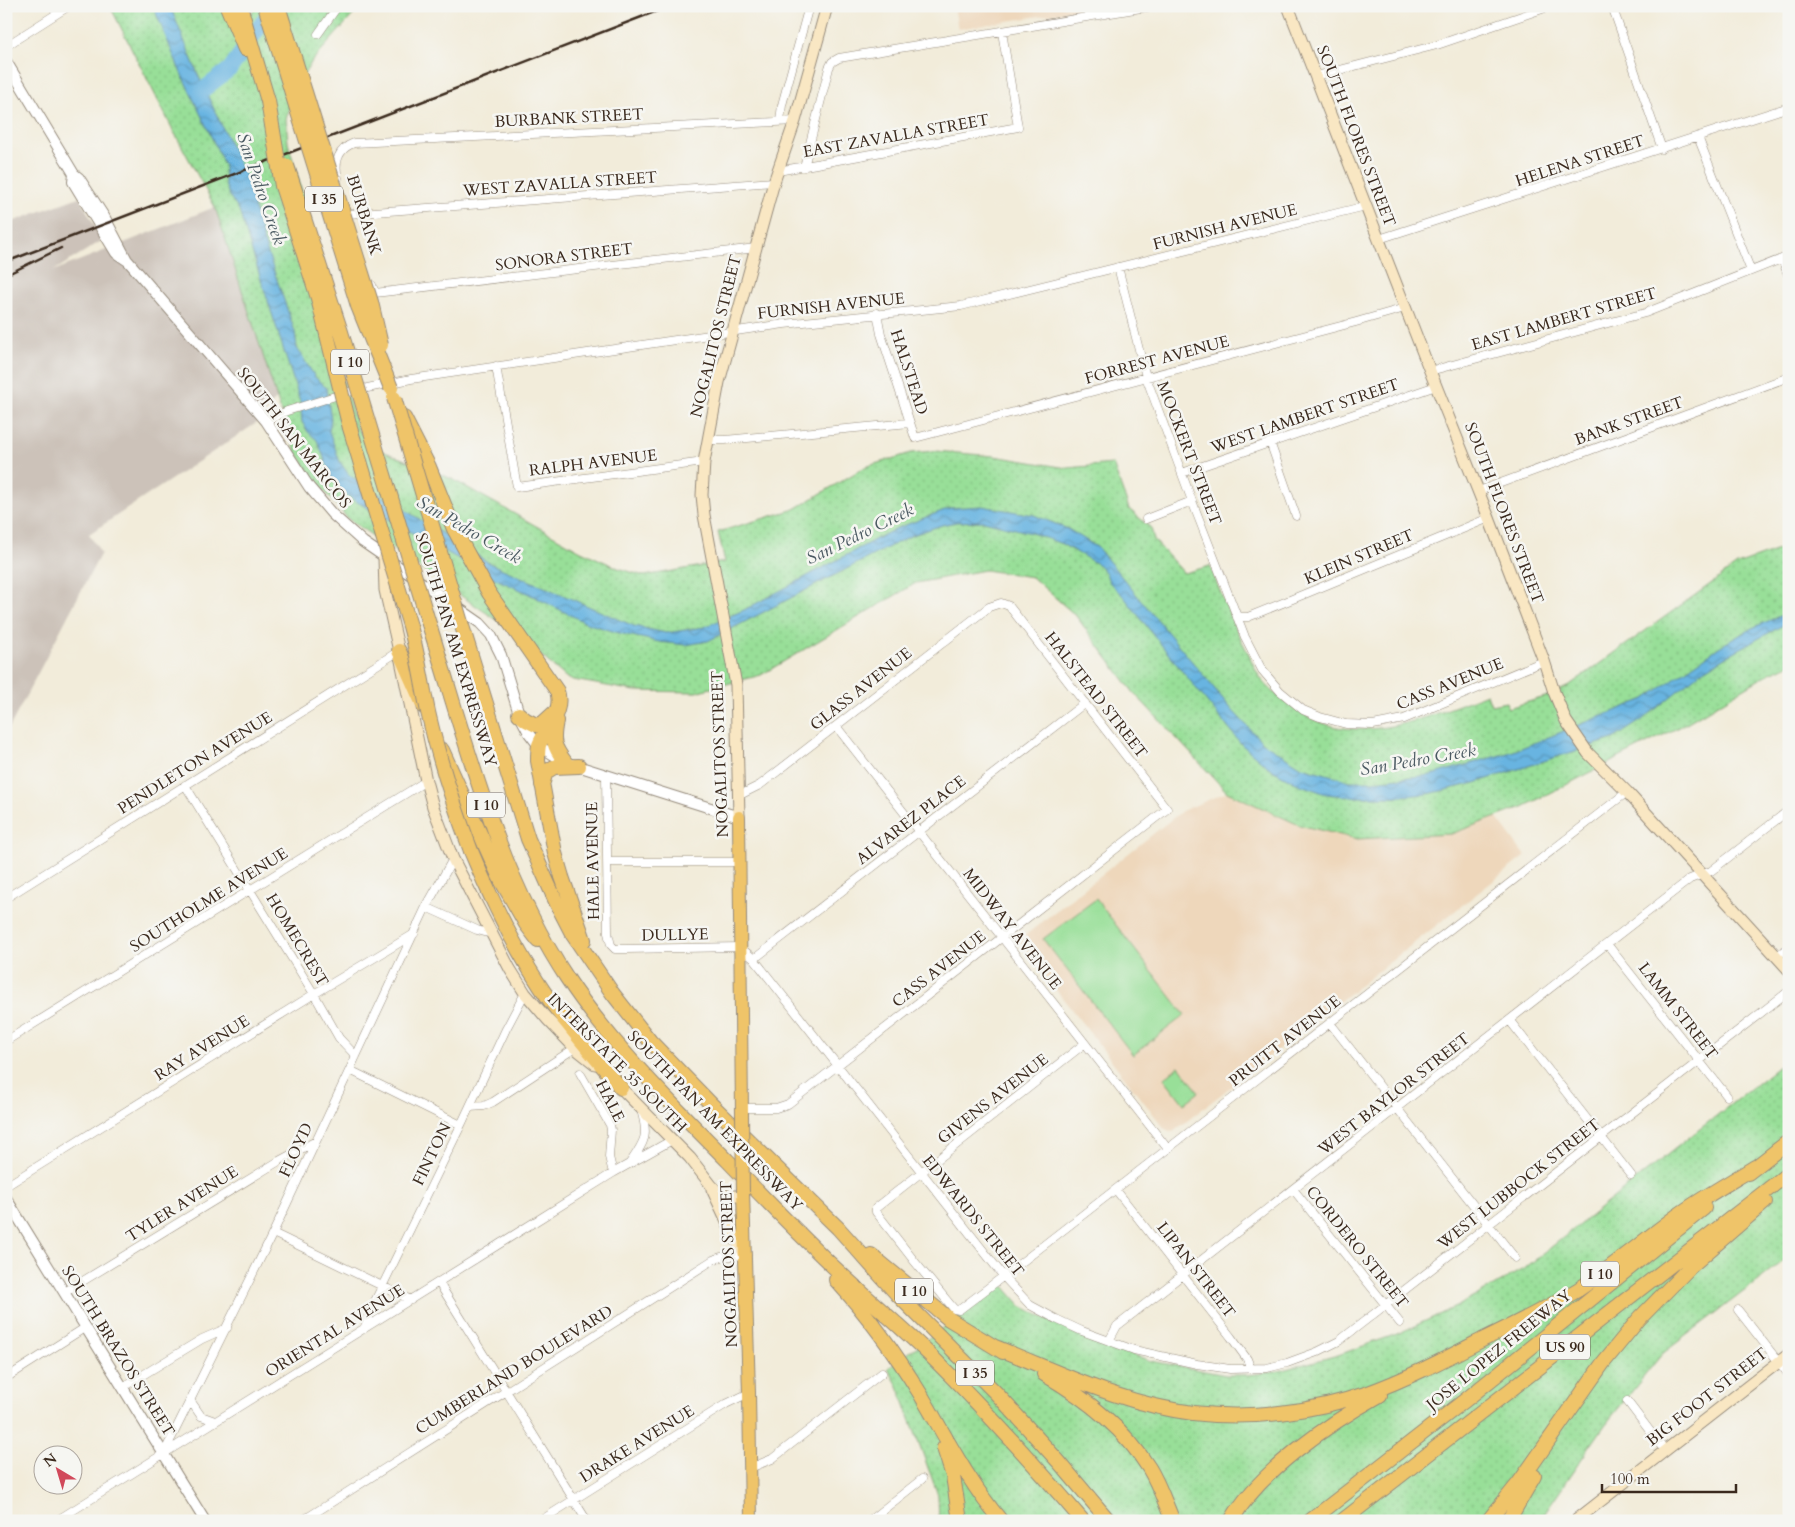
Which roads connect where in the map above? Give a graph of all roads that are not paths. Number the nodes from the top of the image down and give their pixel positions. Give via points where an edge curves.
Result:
1 (70, 6) edge
2 (227, 6) edge
3 (240, 6) edge
4 (265, 6) edge
5 (278, 6) edge
6 (285, 6) edge
7 (338, 6) edge
8 (809, 6) edge
9 (826, 6) edge
10 (1153, 6) edge
11 (1288, 6) edge
12 (1551, 6) edge
13 (1612, 6) edge
14 (1002, 32) junction
15 (318, 34) dead end
16 (6, 46) edge
17 (6, 61) edge
18 (1316, 76) junction
19 (266, 96) junction
20 (1789, 107) edge
21 (780, 121) junction
22 (795, 121) junction
23 (1698, 137) junction
24 (345, 146) joint
25 (1662, 148) junction
26 (804, 167) junction
27 (776, 176) junction
28 (338, 196) junction
29 (1366, 206) junction
30 (348, 214) junction
31 (1379, 240) junction
32 (756, 248) junction
33 (1785, 258) edge
34 (1118, 267) junction
35 (1751, 271) junction
36 (1789, 277) edge
37 (375, 293) joint
38 (1405, 308) junction
39 (877, 313) junction
40 (732, 330) junction
41 (496, 366) junction
42 (1430, 371) junction
43 (1789, 377) edge
44 (1146, 378) junction
45 (1436, 386) junction
46 (392, 393) junction
47 (266, 421) junction
48 (910, 423) junction
49 (915, 438) joint
50 (708, 440) junction
51 (1270, 442) junction
52 (704, 462) junction
53 (1182, 473) junction
54 (1479, 491) junction
55 (1192, 501) junction
56 (1296, 516) dead end
57 (1489, 518) junction
58 (1146, 519) dead end
59 (384, 558) junction
60 (1001, 603) joint
61 (1237, 617) junction
62 (400, 651) junction
63 (1544, 661) junction
64 (1085, 703) junction
65 (558, 708) junction
66 (519, 714) junction
67 (836, 726) junction
68 (539, 746) junction
69 (565, 762) junction
70 (579, 766) junction
71 (606, 775) junction
72 (426, 781) junction
73 (185, 785) junction
74 (542, 785) junction
75 (1627, 792) junction
76 (738, 796) junction
77 (1167, 808) joint
78 (1789, 810) edge
79 (739, 817) junction
80 (918, 831) junction
81 (453, 859) junction
82 (607, 862) junction
83 (739, 862) junction
84 (1702, 875) junction
85 (251, 890) junction
86 (6, 898) edge
87 (426, 907) junction
88 (414, 934) junction
89 (492, 934) junction
90 (1001, 938) junction
91 (1607, 944) junction
92 (611, 946) joint
93 (740, 947) junction
94 (1789, 947) edge
95 (1777, 956) junction
96 (754, 959) junction
97 (594, 968) junction
98 (1789, 970) edge
99 (566, 976) junction
100 (1789, 991) edge
101 (525, 993) junction
102 (314, 994) junction
103 (1510, 1021) junction
104 (1330, 1023) junction
105 (6, 1041) edge
106 (1084, 1044) junction
107 (575, 1048) junction
108 (356, 1056) junction
109 (1700, 1061) junction
110 (837, 1066) junction
111 (350, 1070) junction
112 (580, 1073) dead end
113 (621, 1088) junction
114 (1727, 1096) dead end
115 (470, 1107) junction
116 (1398, 1108) junction
117 (641, 1109) junction
118 (742, 1111) junction
119 (461, 1125) junction
120 (1600, 1138) junction
121 (672, 1140) junction
122 (316, 1141) junction
123 (1789, 1141) edge
124 (1168, 1149) junction
125 (628, 1164) junction
126 (1755, 1167) junction
127 (613, 1173) junction
128 (921, 1173) junction
129 (1789, 1173) edge
130 (1631, 1175) dead end
131 (1789, 1182) edge
132 (711, 1185) junction
133 (6, 1186) edge
134 (1293, 1188) junction
135 (1116, 1190) junction
136 (743, 1194) junction
137 (6, 1198) edge
138 (11, 1215) edge
139 (1489, 1224) junction
140 (838, 1228) junction
141 (273, 1233) junction
142 (816, 1251) junction
143 (746, 1255) junction
144 (1515, 1258) dead end
145 (1182, 1276) junction
146 (1004, 1277) junction
147 (439, 1283) junction
148 (383, 1286) junction
149 (64, 1292) junction
150 (411, 1300) junction
151 (1386, 1306) junction
152 (959, 1310) joint
153 (1738, 1310) dead end
154 (1400, 1323) dead end
155 (86, 1327) junction
156 (227, 1328) junction
157 (364, 1329) junction
158 (1109, 1341) junction
159 (995, 1347) junction
160 (1789, 1354) edge
161 (1779, 1362) junction
162 (1435, 1364) junction
163 (1251, 1369) junction
164 (882, 1373) dead end
165 (1789, 1374) edge
166 (6, 1378) edge
167 (123, 1387) junction
168 (506, 1391) junction
169 (749, 1393) junction
170 (190, 1400) junction
171 (1576, 1401) junction
172 (1627, 1401) dead end
173 (216, 1421) junction
174 (938, 1426) junction
175 (1665, 1451) junction
176 (164, 1454) junction
177 (750, 1468) junction
178 (922, 1480) dead end
179 (574, 1500) junction
180 (1315, 1517) edge
181 (56, 1521) edge
182 (205, 1521) edge
183 (302, 1521) edge
184 (540, 1521) edge
185 (587, 1521) edge
186 (751, 1521) edge
187 (869, 1521) edge
188 (960, 1521) edge
189 (1001, 1521) edge
190 (1083, 1521) edge
191 (1109, 1521) edge
192 (1173, 1521) edge
193 (1231, 1521) edge
194 (1342, 1521) edge
195 (1488, 1521) edge
196 (1508, 1521) edge
197 (1575, 1521) edge

1 - 16 street
2 - 19 highway
3 - 19 highway, SOUTH PAN AM EXPRESSWAY / I 10
4 - 46 highway, SOUTH PAN AM EXPRESSWAY / I 35, bridge via 358,306
5 - 28 highway, SOUTH PAN AM EXPRESSWAY / I 10, bridge
6 - 28 highway, bridge
7 - 15 street
8 - 21 street
9 - 22 main road, NOGALITOS STREET
10 - 14 street
11 - 18 main road, SOUTH FLORES STREET
12 - 18 street via 1446,43
13 - 25 street
14 - 26 street via 832,62
14 - 26 street, EAST ZAVALLA STREET via 1018,127
17 - 47 street, SOUTH SAN MARCOS via 74,174 73,182 116,253 128,261
18 - 29 main road, SOUTH FLORES STREET
19 - 99 highway, SOUTH PAN AM EXPRESSWAY / I 10, bridge via 489,814 527,906
19 - 113 highway, bridge via 282,186 318,298 352,436 410,626 428,714 452,801 498,912 531,971 571,1028
20 - 23 street, HELENA STREET
21 - 22 street, BURBANK STREET
21 - 24 street, BURBANK STREET
22 - 27 main road, NOGALITOS STREET
23 - 25 street, HELENA STREET
23 - 35 street
24 - 30 street, BURBANK via 340,152 336,173
25 - 31 street, HELENA STREET
26 - 27 street, EAST ZAVALLA STREET
27 - 30 street, WEST ZAVALLA STREET
27 - 32 main road, NOGALITOS STREET
28 - 46 highway, SOUTH PAN AM EXPRESSWAY / I 10, bridge via 371,302
29 - 31 main road, SOUTH FLORES STREET
29 - 34 street, FURNISH AVENUE
30 - 37 street, BURBANK
31 - 38 main road, SOUTH FLORES STREET
32 - 37 street, SONORA STREET
32 - 40 main road, NOGALITOS STREET
33 - 35 street, EAST LAMBERT STREET
33 - 36 street
34 - 39 street, FURNISH AVENUE via 962,306
34 - 44 street, MOCKERT STREET
35 - 42 street, EAST LAMBERT STREET via 1645,313
38 - 42 main road, SOUTH FLORES STREET
38 - 44 street, FORREST AVENUE
39 - 40 street, FURNISH AVENUE
39 - 48 street, HALSTEAD
40 - 41 street, FURNISH AVENUE
40 - 50 main road, NOGALITOS STREET
41 - 47 street, FURNISH AVENUE via 348,392
41 - 52 street, RALPH AVENUE via 517,486
42 - 45 main road, SOUTH FLORES STREET
43 - 54 street, BANK STREET
44 - 49 street, FORREST AVENUE
44 - 53 street, MOCKERT STREET
45 - 51 street, WEST LAMBERT STREET
45 - 54 main road, SOUTH FLORES STREET
46 - 65 highway, bridge via 464,548 522,644 557,691
46 - 97 highway, SOUTH PAN AM EXPRESSWAY / I 10, bridge via 528,839 557,904
47 - 59 street, SOUTH SAN MARCOS via 321,502 344,526
48 - 49 street, HALSTEAD
48 - 50 street
50 - 52 main road, NOGALITOS STREET
51 - 53 street, WEST LAMBERT STREET
51 - 56 street
52 - 76 main road, NOGALITOS STREET via 704,515 736,684
53 - 55 street, MOCKERT STREET
54 - 57 main road, SOUTH FLORES STREET
55 - 58 street
55 - 61 street, MOCKERT STREET
57 - 61 street, KLEIN STREET via 1274,607 1248,617
57 - 63 main road, SOUTH FLORES STREET
59 - 62 main road, INTERSTATE 35 SOUTH via 385,590
59 - 66 street, SOUTH SAN MARCOS via 480,623 501,655
60 - 64 street, HALSTEAD STREET via 1008,606
60 - 67 street, GLASS AVENUE via 989,608
61 - 63 street, CASS AVENUE via 1262,670 1275,686 1303,710 1346,724 1373,725 1404,719
62 - 72 main road, INTERSTATE 35 SOUTH
62 - 73 street, PENDLETON AVENUE
62 - 99 highway via 501,880 526,924
63 - 75 main road, SOUTH FLORES STREET via 1566,721 1588,753
64 - 77 street, HALSTEAD STREET
64 - 80 street, ALVAREZ PLACE
65 - 66 highway via 551,717 536,725
65 - 68 highway
65 - 69 highway via 553,741
66 - 68 street, SOUTH SAN MARCOS
67 - 76 street, GLASS AVENUE via 760,785
67 - 80 street, MIDWAY AVENUE
68 - 69 street
68 - 74 highway
69 - 70 street
70 - 71 street
70 - 74 highway via 554,768 546,772
71 - 79 street
71 - 82 street, HALE AVENUE
72 - 81 main road, INTERSTATE 35 SOUTH
72 - 85 street, SOUTHOLME AVENUE
73 - 85 street, HOMECREST
73 - 86 street, PENDLETON AVENUE
74 - 97 highway via 555,853
75 - 84 main road, SOUTH FLORES STREET
75 - 104 street, PRUITT AVENUE
76 - 79 main road, NOGALITOS STREET
77 - 90 street, CASS AVENUE
78 - 84 street, WEST BAYLOR STREET
79 - 83 main road, NOGALITOS STREET
80 - 90 street, MIDWAY AVENUE
80 - 96 street, ALVAREZ PLACE
81 - 87 street, FLOYD
81 - 89 main road, INTERSTATE 35 SOUTH
82 - 83 street
82 - 92 street, HALE AVENUE
83 - 93 main road, NOGALITOS STREET
84 - 91 street, WEST BAYLOR STREET via 1690,879
84 - 95 main road, SOUTH FLORES STREET
85 - 102 street, HOMECREST
85 - 105 street, SOUTHOLME AVENUE
87 - 88 street, FLOYD
87 - 89 street
88 - 102 street, RAY AVENUE
88 - 108 street, FLOYD
89 - 101 main road, INTERSTATE 35 SOUTH
90 - 106 street, MIDWAY AVENUE
90 - 110 street, CASS AVENUE
91 - 103 street, WEST BAYLOR STREET
91 - 109 street, LAMM STREET
92 - 93 street, DULLYE via 615,949
93 - 96 street, EDWARDS STREET
93 - 118 main road, NOGALITOS STREET
94 - 95 street
95 - 98 main road, SOUTH FLORES STREET
96 - 110 street, EDWARDS STREET
97 - 140 highway, SOUTH PAN AM EXPRESSWAY / I 10 via 660,1052
99 - 142 highway, SOUTH PAN AM EXPRESSWAY / I 10 via 641,1073
100 - 109 street, WEST LUBBOCK STREET
101 - 107 main road, INTERSTATE 35 SOUTH
101 - 115 street, FINTON
102 - 108 street, HOMECREST via 339,1038
102 - 133 street, RAY AVENUE
103 - 116 street, WEST BAYLOR STREET
103 - 120 street
104 - 116 street
104 - 124 street, PRUITT AVENUE
106 - 124 street, MIDWAY AVENUE
106 - 128 street, GIVENS AVENUE
107 - 113 main road, INTERSTATE 35 SOUTH
107 - 115 street via 493,1102
108 - 111 street, FLOYD
109 - 114 street, LAMM STREET
109 - 120 street, WEST LUBBOCK STREET
110 - 118 street, CASS AVENUE via 788,1104
110 - 128 street, EDWARDS STREET
111 - 119 street
111 - 122 street, FLOYD
112 - 127 street, HALE via 610,1125
113 - 117 main road, INTERSTATE 35 SOUTH
115 - 119 street, FINTON
116 - 134 street, WEST BAYLOR STREET
116 - 139 street
117 - 121 main road, INTERSTATE 35 SOUTH
117 - 125 street, ORIENTAL AVENUE via 645,1136
118 - 136 main road, NOGALITOS STREET, bridge
119 - 148 street, FINTON
120 - 130 street
120 - 139 street, WEST LUBBOCK STREET
121 - 125 street, ORIENTAL AVENUE
121 - 132 main road, INTERSTATE 35 SOUTH
122 - 141 street, FLOYD
122 - 149 street, TYLER AVENUE
123 - 126 highway, I 10
124 - 135 street, PRUITT AVENUE
125 - 127 street, ORIENTAL AVENUE
126 - 162 highway, I 10 via 1677,1216 1576,1291
126 - 180 highway, JOSE LOPEZ FREEWAY / US 90
127 - 147 street, ORIENTAL AVENUE
128 - 146 street, EDWARDS STREET
128 - 152 street, GIVENS AVENUE via 876,1208 876,1212 948,1303
129 - 194 highway, US 90
131 - 171 highway via 1662,1294 1619,1342
132 - 136 main road, INTERSTATE 35 SOUTH via 720,1194
132 - 143 main road, INTERSTATE 35 SOUTH
134 - 145 street, WEST BAYLOR STREET
134 - 151 street, CORDERO STREET
135 - 145 street, LIPAN STREET
135 - 146 street, PRUITT AVENUE
136 - 143 main road, NOGALITOS STREET
137 - 138 street, SOUTH BRAZOS STREET
138 - 149 street, SOUTH BRAZOS STREET
139 - 144 street
139 - 151 street, WEST LUBBOCK STREET
140 - 159 highway, I 10 via 949,1319
140 - 191 highway, SOUTH PAN AM EXPRESSWAY / I 35 via 897,1294 996,1393
141 - 148 street
141 - 156 street, FLOYD
142 - 174 highway, I 10 via 827,1270 893,1351
142 - 190 highway, SOUTH PAN AM EXPRESSWAY / I 35 via 927,1352
143 - 168 street, CUMBERLAND BOULEVARD via 712,1260
143 - 169 main road, NOGALITOS STREET
145 - 158 street, WEST BAYLOR STREET via 1118,1326
145 - 163 street, LIPAN STREET via 1231,1337
146 - 152 street, PRUITT AVENUE
146 - 158 street, EDWARDS STREET via 1030,1305
147 - 150 street, ORIENTAL AVENUE
147 - 168 street
148 - 150 street
148 - 157 street, FINTON
149 - 155 street, SOUTH BRAZOS STREET
150 - 157 street, ORIENTAL AVENUE
151 - 154 street, CORDERO STREET
151 - 163 street, WEST LUBBOCK STREET via 1339,1341 1317,1352 1287,1363
153 - 161 street
155 - 166 street
155 - 167 street, SOUTH BRAZOS STREET
156 - 167 street via 202,1339
156 - 170 street, FLOYD
157 - 173 street, ORIENTAL AVENUE
158 - 163 street, EDWARDS STREET via 1197,1364
159 - 162 highway, I 10 via 1115,1396 1165,1408 1218,1415 1284,1412 1334,1403
159 - 192 highway via 1054,1380 1109,1421 1149,1469
160 - 161 main road, BIG FOOT STREET
161 - 165 street
161 - 175 main road, BIG FOOT STREET
162 - 193 highway via 1352,1411 1307,1442 1254,1490
164 - 177 street via 772,1459
167 - 176 street, SOUTH BRAZOS STREET
168 - 179 street
168 - 183 street, CUMBERLAND BOULEVARD
169 - 177 main road, NOGALITOS STREET
169 - 179 street, DRAKE AVENUE via 726,1404
170 - 173 street via 201,1416
170 - 176 street, FLOYD
171 - 195 highway via 1519,1483
171 - 196 highway
172 - 175 street
173 - 176 street, ORIENTAL AVENUE
174 - 188 highway via 953,1476
174 - 189 highway, I 10 via 976,1488
175 - 197 main road, BIG FOOT STREET
176 - 181 street, ORIENTAL AVENUE
176 - 182 street, SOUTH BRAZOS STREET
177 - 186 main road, NOGALITOS STREET
178 - 187 street
179 - 184 street, DRAKE AVENUE
179 - 185 street

